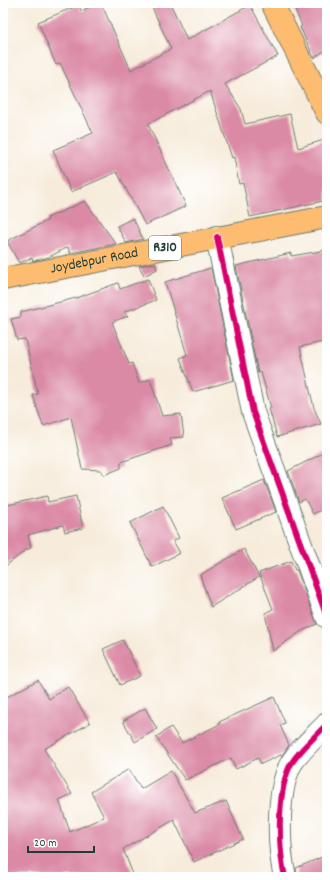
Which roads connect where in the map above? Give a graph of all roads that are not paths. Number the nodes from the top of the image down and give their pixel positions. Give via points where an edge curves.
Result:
1 (272, 3) edge
2 (327, 113) edge
3 (327, 217) edge
4 (217, 238) junction
5 (3, 279) edge
6 (327, 617) edge
7 (327, 724) edge
8 (285, 877) edge

1 - 2 main road
3 - 4 main road, Joydebpur Road / R310
4 - 5 main road, Joydebpur Road / R310
4 - 6 street via 253,412
7 - 8 street via 289,767 282,791 282,863

